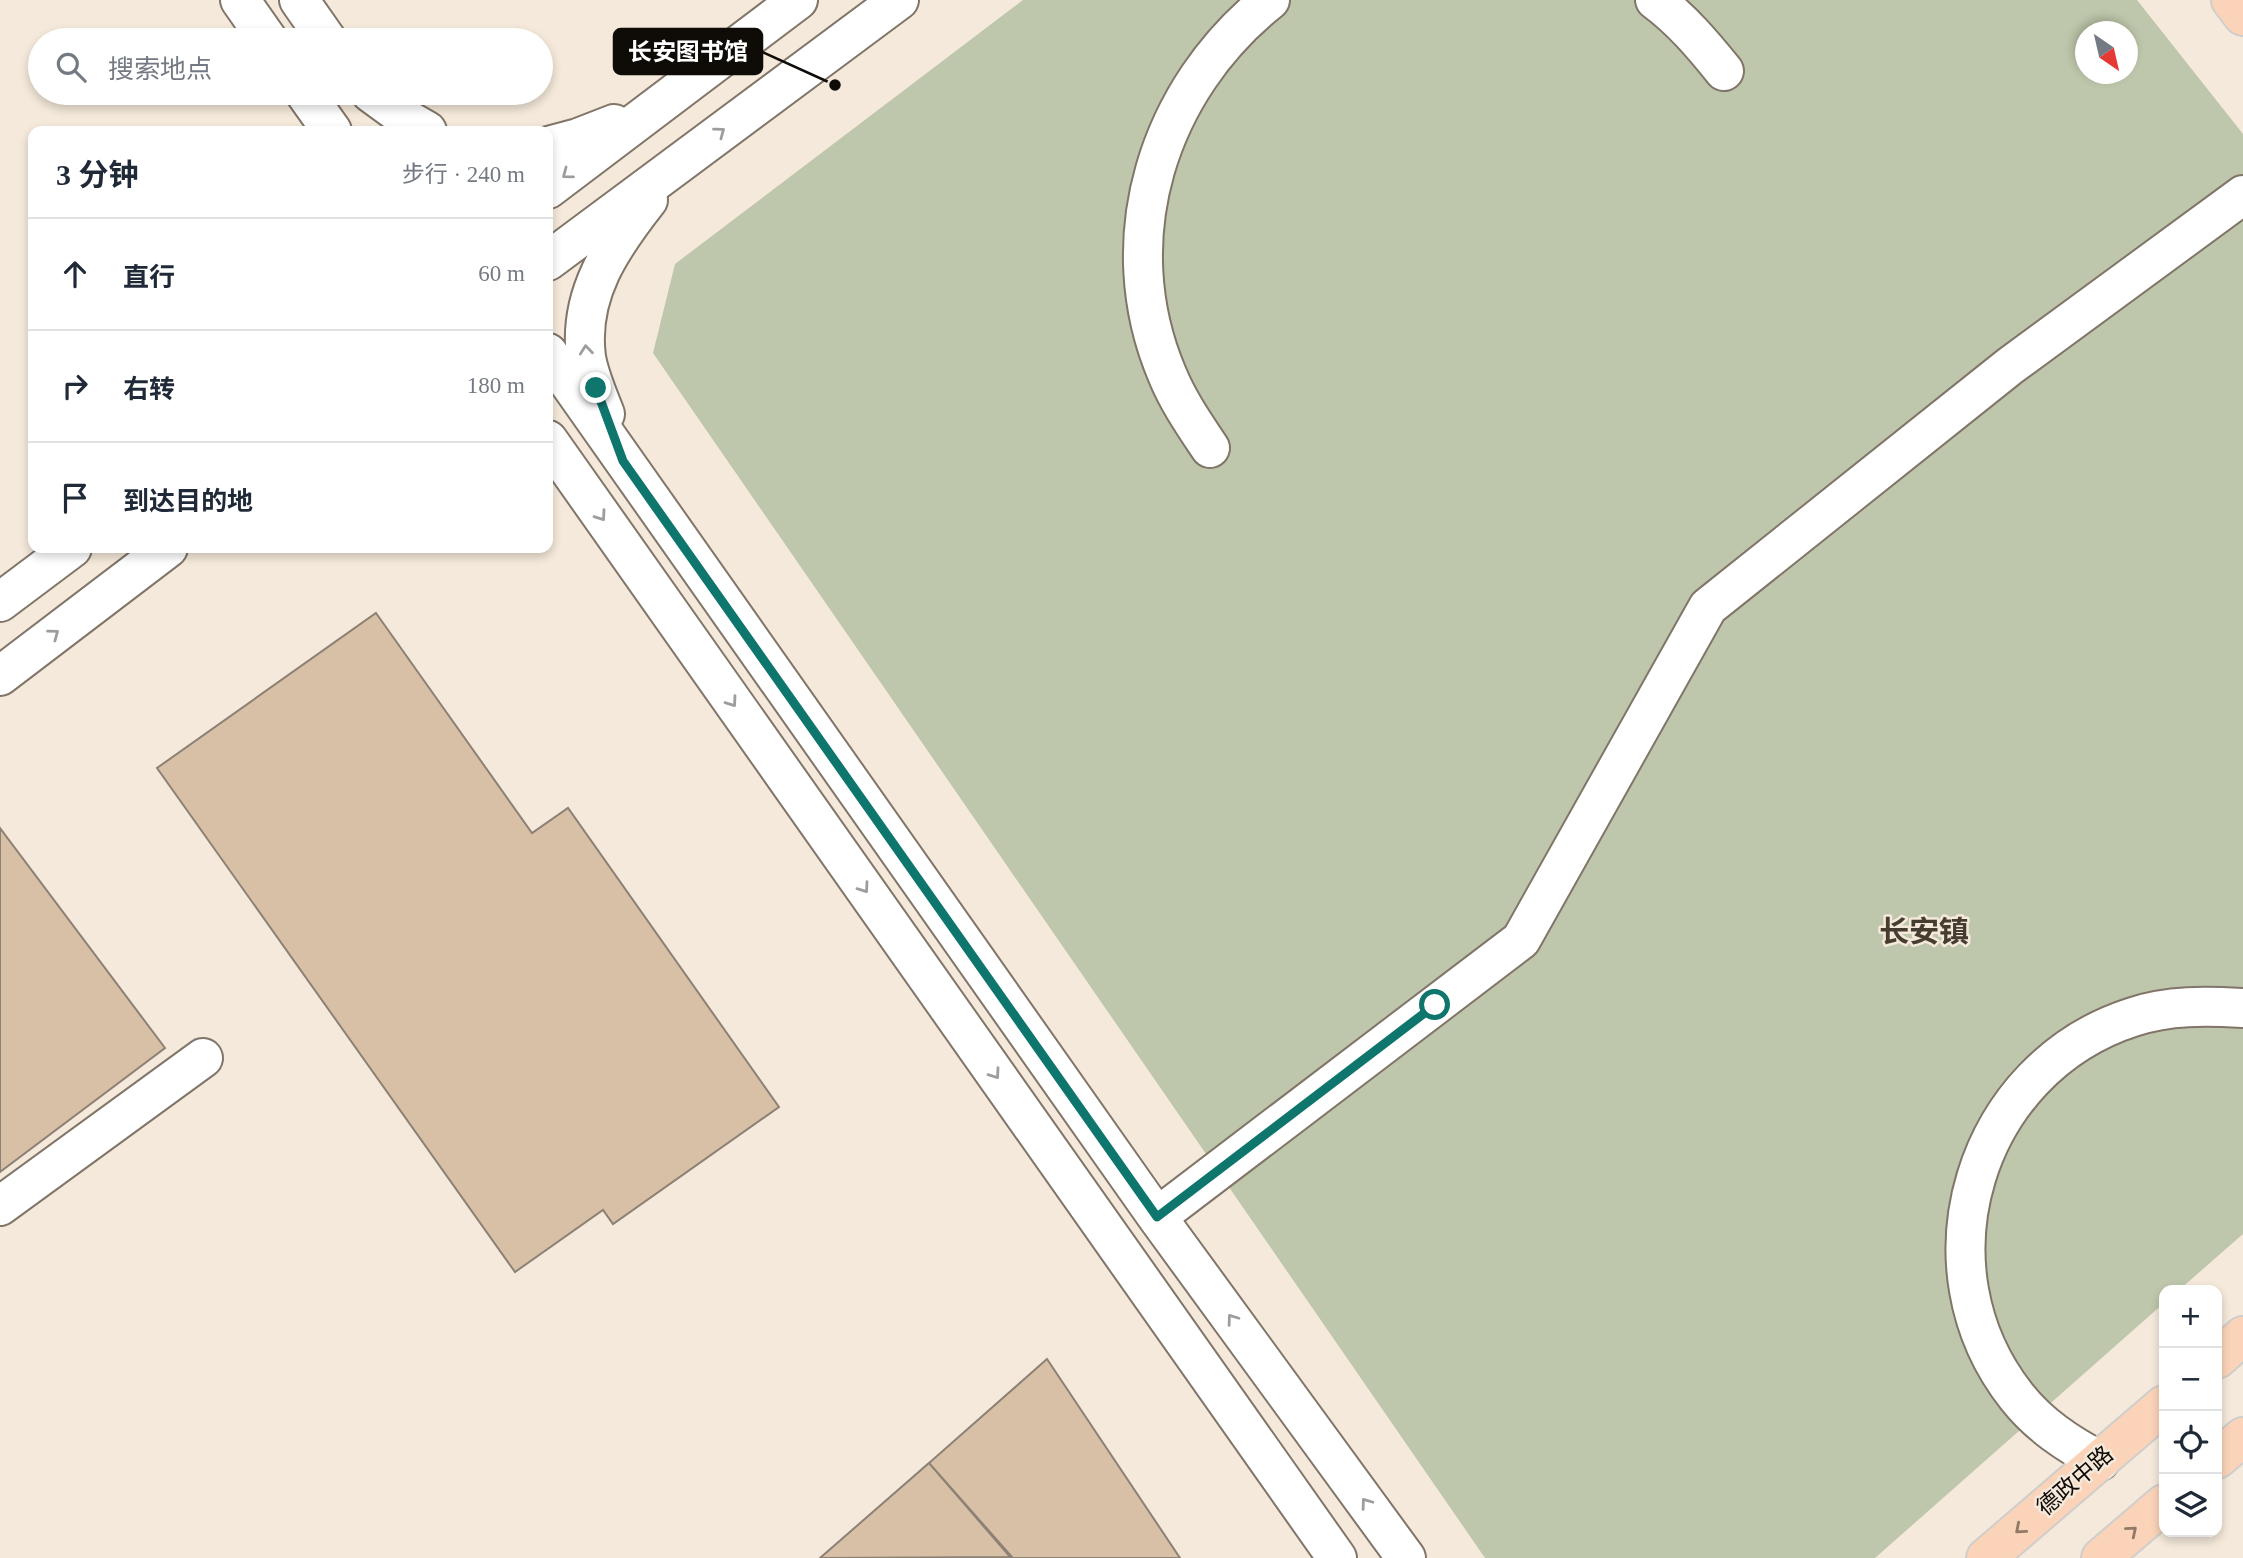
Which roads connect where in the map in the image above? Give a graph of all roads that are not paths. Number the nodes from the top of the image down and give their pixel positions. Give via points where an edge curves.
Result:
1 (240, 0) edge
2 (299, 0) edge
3 (798, 0) edge
4 (899, 0) edge
5 (1655, 0) edge
6 (2231, 0) edge
7 (1263, 2) edge
8 (2243, 16) edge
9 (260, 28) edge
10 (319, 28) edge
11 (1724, 71) dead end
12 (372, 105) edge
13 (387, 105) edge
14 (655, 108) junction
15 (387, 126) edge
16 (418, 126) edge
17 (553, 145) edge
18 (674, 167) junction
19 (553, 184) edge
20 (2243, 195) edge
21 (553, 257) edge
22 (553, 360) edge
23 (1210, 448) dead end
24 (553, 452) edge
25 (623, 461) junction
26 (561, 470) edge
27 (65, 553) edge
28 (161, 553) edge
29 (0, 602) edge
30 (0, 676) edge
31 (2243, 1008) edge
32 (203, 1058) dead end
33 (0, 1206) edge
34 (1157, 1217) junction
35 (2243, 1336) edge
36 (2222, 1355) edge
37 (2159, 1409) edge
38 (2243, 1437) edge
39 (2222, 1455) edge
40 (2100, 1461) junction
41 (2159, 1508) edge
42 (1338, 1558) edge
43 (1406, 1558) edge
44 (1986, 1558) edge
45 (2101, 1558) edge

1 - 9 street
2 - 10 street
3 - 14 street
18 -> 4 street
5 - 11 street via 1698,38
6 - 8 main road
7 - 23 street via 1192,85 1171,123 1147,205 1143,248 1153,333 1181,403
12 - 15 street
13 - 16 street
14 - 17 street
14 -> 19 street
18 - 21 street
25 -> 18 street via 587,359 584,325 593,288 608,256
20 - 34 street via 2010,366 1708,607 1521,940
22 - 25 street
24 - 26 street
25 - 34 street
26 -> 42 street
27 - 29 street
30 -> 28 street
31 - 40 street via 2206,1005 2133,1017 2067,1049 2016,1099 1980,1161 1965,1230 1965,1266 1970,1301 1982,1335 2017,1397 2041,1423
32 - 33 street
43 -> 34 street
35 - 36 main road
37 - 40 main road, 德政中路
38 - 39 main road
40 -> 44 main road, 德政中路
45 -> 41 main road

